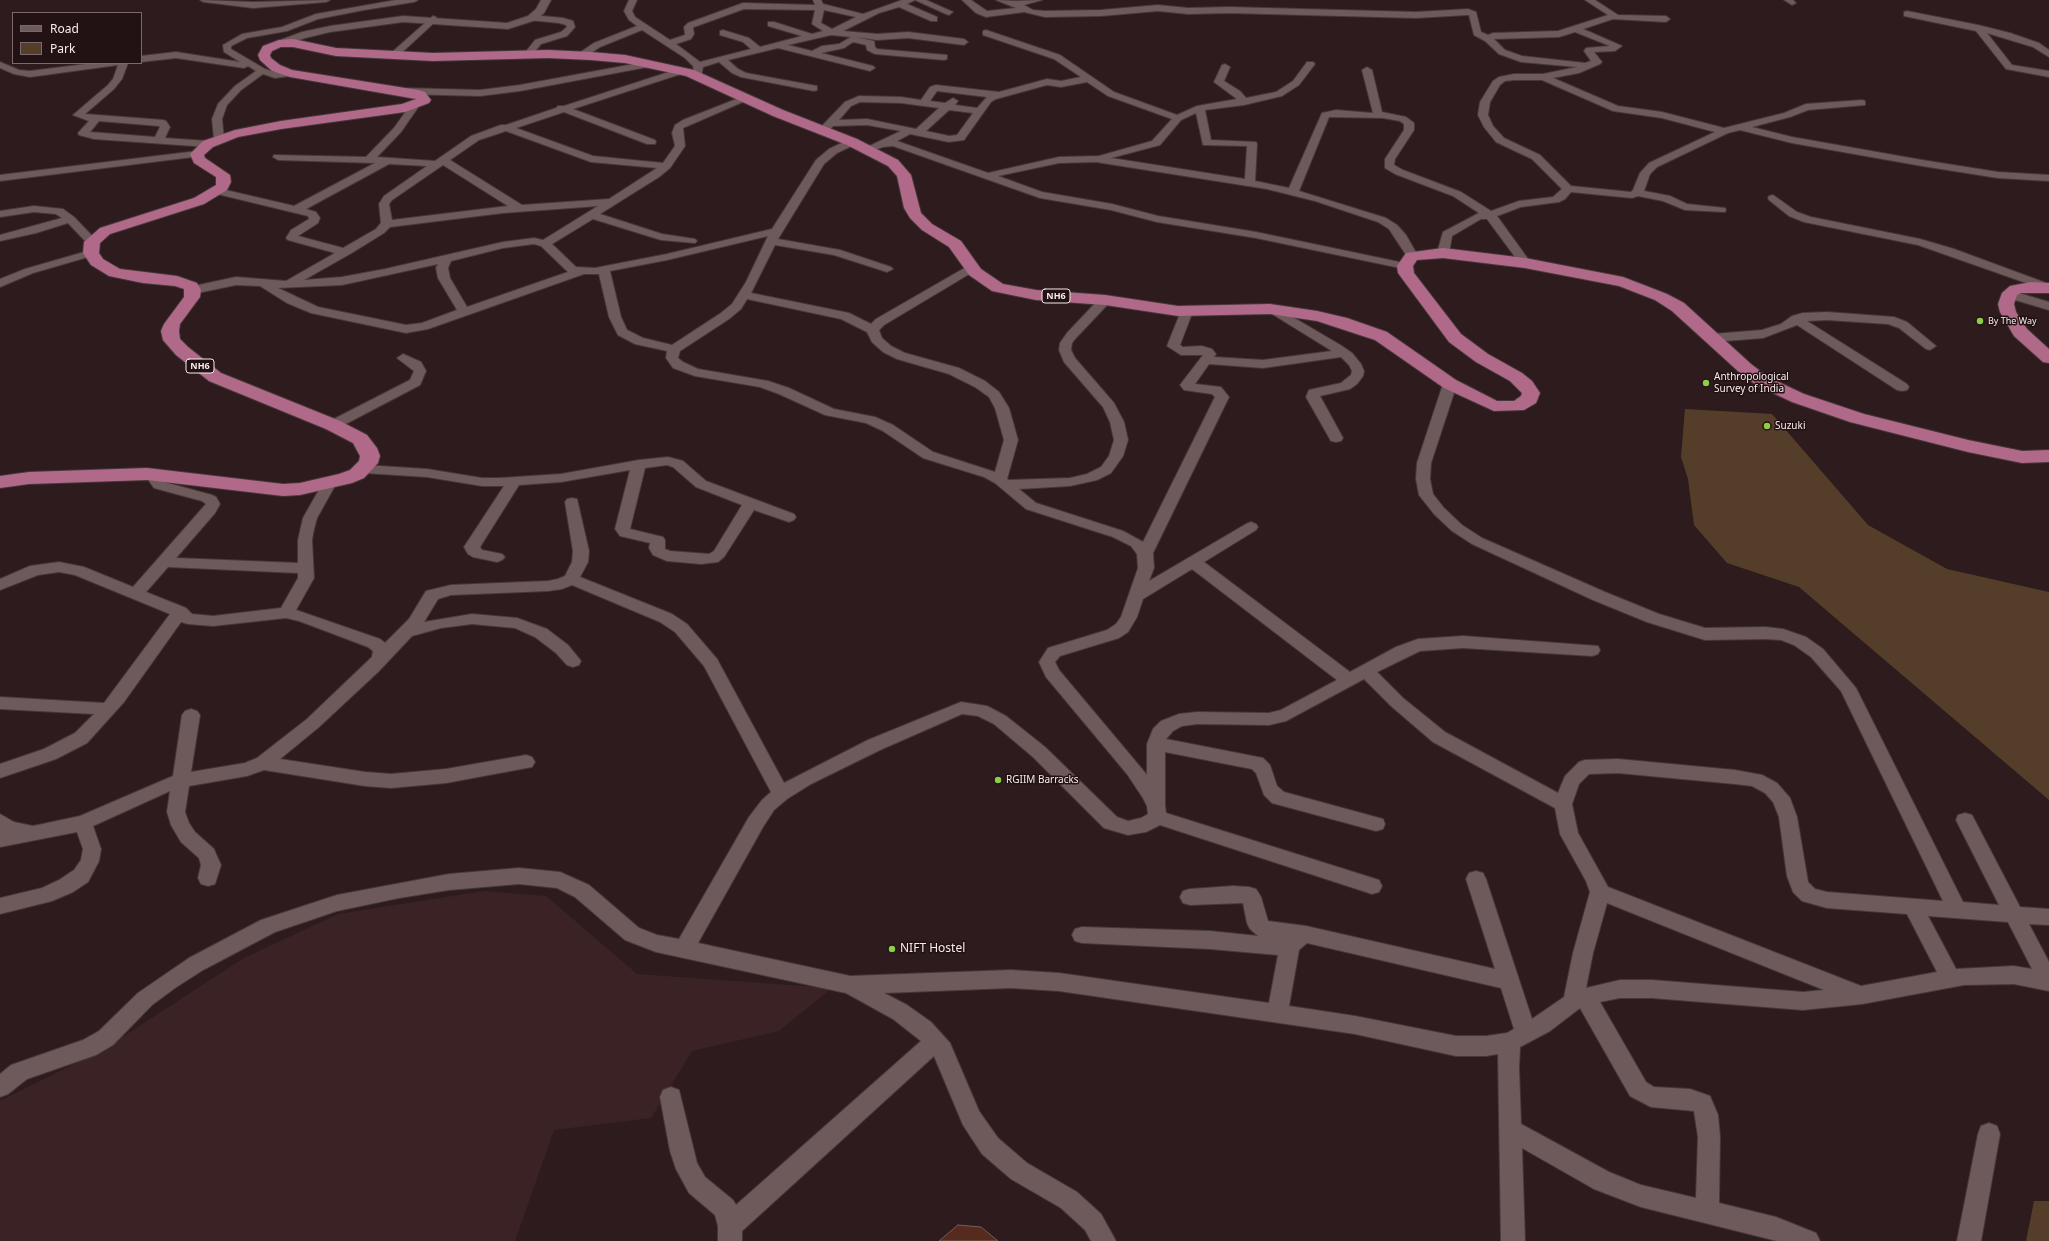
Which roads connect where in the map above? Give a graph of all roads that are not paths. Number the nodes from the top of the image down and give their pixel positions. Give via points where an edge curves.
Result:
1 (204, 0) edge
2 (326, 0) edge
3 (414, 0) edge
4 (546, 0) edge
5 (633, 0) edge
6 (911, 0) edge
7 (919, 0) edge
8 (966, 0) edge
9 (1038, 0) edge
10 (1151, 0) edge
11 (1589, 0) edge
12 (1007, 2) edge
13 (1108, 3) dead end
14 (1285, 3) dead end
15 (900, 4) junction
16 (1090, 4) dead end
17 (819, 5) edge
18 (1158, 8) junction
19 (1024, 9) junction
20 (977, 10) junction
21 (1126, 11) junction
22 (949, 12) dead end
23 (1288, 12) junction
24 (1101, 13) junction
25 (1907, 14) dead end
26 (865, 17) junction
27 (1614, 17) junction
28 (532, 18) junction
29 (433, 19) junction
30 (934, 19) dead end
31 (1666, 19) dead end
32 (771, 24) dead end
33 (642, 27) junction
34 (1978, 28) junction
35 (1576, 29) junction
36 (828, 33) junction
37 (986, 33) dead end
38 (723, 34) dead end
39 (813, 37) junction
40 (852, 39) junction
41 (1488, 39) junction
42 (964, 42) dead end
43 (279, 44) junction
44 (668, 44) junction
45 (777, 46) junction
46 (758, 50) junction
47 (528, 54) junction
48 (812, 54) junction
49 (2049, 54) edge
50 (394, 55) junction
51 (582, 55) junction
52 (944, 57) dead end
53 (142, 59) edge
54 (721, 59) junction
55 (107, 64) edge
56 (123, 64) edge
57 (650, 64) junction
58 (1310, 64) dead end
59 (0, 65) edge
60 (1586, 66) junction
61 (1225, 67) dead end
62 (870, 68) dead end
63 (258, 69) junction
64 (698, 70) junction
65 (1367, 70) dead end
66 (681, 71) junction
67 (290, 73) junction
68 (2049, 74) edge
69 (1543, 77) junction
70 (1087, 79) junction
71 (814, 88) dead end
72 (399, 90) junction
73 (964, 91) junction
74 (998, 95) junction
75 (747, 98) junction
76 (1244, 102) junction
77 (924, 103) junction
78 (1862, 103) dead end
79 (414, 106) junction
80 (948, 106) junction
81 (561, 108) junction
82 (1200, 108) junction
83 (980, 111) junction
84 (1378, 115) junction
85 (92, 118) junction
86 (1178, 118) junction
87 (1739, 126) junction
88 (504, 127) junction
89 (827, 127) junction
90 (1724, 131) junction
91 (917, 132) junction
92 (159, 140) junction
93 (651, 142) dead end
94 (852, 142) junction
95 (208, 145) junction
96 (875, 146) junction
97 (278, 157) dead end
98 (1096, 159) junction
99 (368, 160) junction
100 (386, 161) junction
101 (439, 162) junction
102 (666, 166) junction
103 (990, 176) junction
104 (0, 178) edge
105 (2049, 178) edge
106 (1250, 184) junction
107 (1568, 189) junction
108 (217, 190) junction
109 (1293, 192) junction
110 (1637, 193) junction
111 (1772, 198) dead end
112 (612, 202) junction
113 (520, 208) junction
114 (296, 210) junction
115 (1722, 210) dead end
116 (0, 214) edge
117 (592, 215) junction
118 (1490, 215) junction
119 (70, 219) junction
120 (387, 224) junction
121 (774, 236) junction
122 (0, 238) edge
123 (691, 240) dead end
124 (545, 244) junction
125 (92, 247) junction
126 (346, 252) junction
127 (1443, 253) junction
128 (447, 258) junction
129 (1408, 261) junction
130 (1525, 263) junction
131 (972, 268) junction
132 (604, 269) junction
133 (887, 269) dead end
134 (580, 272) junction
135 (0, 282) edge
136 (263, 284) junction
137 (288, 285) junction
138 (2048, 288) edge
139 (193, 290) junction
140 (2009, 294) junction
141 (745, 295) junction
142 (1105, 300) junction
143 (2049, 306) edge
144 (1270, 309) junction
145 (1187, 311) junction
146 (464, 312) junction
147 (1796, 319) junction
148 (873, 330) junction
149 (1713, 338) junction
150 (1930, 346) dead end
151 (674, 348) junction
152 (1344, 353) junction
153 (403, 358) dead end
154 (2049, 358) edge
155 (1206, 360) junction
156 (1450, 384) junction
157 (1902, 387) dead end
158 (333, 425) junction
159 (1336, 438) dead end
160 (2049, 456) edge
161 (638, 464) junction
162 (364, 469) junction
163 (157, 475) junction
164 (0, 482) edge
165 (514, 482) junction
166 (1003, 483) junction
167 (328, 484) junction
168 (572, 502) dead end
169 (750, 503) junction
170 (789, 517) dead end
171 (1251, 527) dead end
172 (1145, 553) junction
173 (497, 557) dead end
174 (163, 562) junction
175 (1193, 562) junction
176 (307, 568) junction
177 (571, 579) junction
178 (0, 585) edge
179 (135, 594) junction
180 (1138, 595) junction
181 (180, 612) junction
182 (286, 613) junction
183 (408, 630) junction
184 (1592, 650) dead end
185 (380, 658) junction
186 (573, 661) dead end
187 (1367, 672) junction
188 (1350, 681) junction
189 (0, 703) edge
190 (109, 708) junction
191 (191, 714) dead end
192 (1156, 744) junction
193 (526, 762) dead end
194 (263, 763) junction
195 (0, 771) edge
196 (182, 780) junction
197 (781, 794) junction
198 (1563, 804) junction
199 (1157, 811) junction
200 (1965, 820) dead end
201 (0, 821) edge
202 (83, 823) junction
203 (1376, 824) dead end
204 (35, 833) junction
205 (0, 840) edge
206 (208, 878) dead end
207 (1476, 879) dead end
208 (1372, 886) dead end
209 (1600, 892) junction
210 (1190, 897) dead end
211 (0, 906) edge
212 (1913, 907) junction
213 (1957, 910) junction
214 (2014, 914) junction
215 (2049, 917) edge
216 (1306, 934) junction
217 (1082, 935) dead end
218 (1290, 947) junction
219 (684, 949) junction
220 (1950, 978) junction
221 (1510, 981) junction
222 (2049, 981) edge
223 (850, 985) junction
224 (1862, 996) junction
225 (1580, 1000) junction
226 (1277, 1013) junction
227 (1518, 1038) junction
228 (935, 1042) junction
229 (0, 1087) edge
230 (671, 1097) dead end
231 (1510, 1130) junction
232 (1989, 1134) dead end
233 (1708, 1212) junction
234 (730, 1234) edge
235 (1104, 1241) edge
236 (1513, 1241) edge
237 (1808, 1241) edge
238 (1969, 1241) edge

1 - 2 street via 253,5
3 - 63 street via 316,17 284,29 245,36 227,45 227,50
4 - 28 street via 540,11
5 - 33 street via 628,11
6 - 15 street
7 - 22 street
8 - 20 street
9 - 12 street
10 - 18 street
11 - 27 street via 1614,14
12 - 19 street
12 - 20 street
13 - 21 street
14 - 23 street
15 - 26 street
15 - 30 street
16 - 24 street
17 - 26 street
17 - 36 street via 816,24
17 - 44 street via 743,6 691,25 688,27 688,37
18 - 21 street
18 - 23 street via 1188,11
19 - 20 street via 990,14
19 - 24 street via 1036,14
21 - 24 street
23 - 41 street via 1416,15 1468,12 1473,14 1477,33
25 - 34 street
26 - 36 street
27 - 31 street
27 - 35 street
28 - 29 street via 496,26
28 - 47 street via 560,20 571,27 564,34 538,42
29 - 43 street via 403,19 330,28
29 - 50 street
32 - 39 street
33 - 44 street
33 - 51 street via 597,45
34 - 49 street via 2026,41
34 - 68 street via 2009,66
35 - 41 street via 1553,34 1493,36
35 - 60 street via 1618,46 1589,50 1597,62
36 - 39 street
36 - 40 street
36 - 42 street via 877,37 908,35
37 - 70 street via 1057,57
38 - 46 street via 746,40
39 - 45 street
40 - 48 street via 841,46 825,48
40 - 52 street via 871,43 871,49 875,51
41 - 60 street via 1502,52 1521,58
43 - 50 highway, NH6 via 299,44 336,52
43 - 67 highway via 267,50 264,55 276,68
44 - 64 street via 688,56
45 - 46 street
45 - 48 street
46 - 54 street
47 - 50 highway, NH6 via 456,57
47 - 51 highway, NH6
48 - 62 street
51 - 57 highway, NH6
53 - 63 street via 183,55
54 - 64 street
54 - 71 street via 744,75
55 - 59 street via 30,74
56 - 85 street via 111,87 78,115
57 - 66 highway, NH6
57 - 72 street via 497,91 463,93
58 - 76 street via 1296,83 1279,94
60 - 69 street via 1576,71
61 - 76 street via 1219,82 1238,93
63 - 67 street via 275,75
63 - 95 street via 222,104
64 - 66 highway, NH6
64 - 75 highway, NH6
65 - 84 street
66 - 81 street
67 - 72 highway
69 - 90 street via 1616,109 1662,115
69 - 107 street via 1502,79 1496,83 1485,102 1482,114 1488,127 1500,140 1536,157
70 - 74 street via 1061,84 1047,82
70 - 86 street via 1112,94
72 - 79 highway via 423,98 424,100
73 - 74 street
73 - 77 street via 933,89
73 - 80 street
74 - 83 street via 988,100
75 - 89 highway, NH6 via 778,113
75 - 102 street via 678,127 680,146
76 - 82 street
77 - 80 street
77 - 89 street via 859,99 852,101
78 - 87 street via 1806,107
79 - 95 highway via 281,125
79 - 99 street via 398,130
80 - 83 street
80 - 91 street
81 - 88 street
81 - 93 street
82 - 86 street
82 - 106 street via 1207,143 1244,143 1254,146
83 - 91 street via 960,138 949,139
84 - 109 street via 1325,115
84 - 118 street via 1398,117 1409,123 1409,130 1389,163 1392,169 1457,194
85 - 92 street via 163,123 166,126
85 - 92 street via 95,120 83,133 86,135
86 - 98 street via 1156,143
87 - 90 street
87 - 105 street via 1792,140 1881,156 1998,175
88 - 101 street via 475,138
88 - 102 street via 591,159
89 - 91 street via 867,122
89 - 94 highway, NH6
90 - 110 street via 1653,165 1645,173
91 - 96 street via 904,132
92 - 95 street
94 - 96 highway, NH6
94 - 121 street via 833,151 820,162
95 - 104 street
95 - 108 highway via 199,160 223,175 224,182
96 - 103 street via 903,145 957,167
96 - 131 highway, NH6 via 904,176 915,216 956,244
97 - 99 street
98 - 103 street via 1059,160
98 - 106 street
99 - 100 street
100 - 101 street
100 - 114 street
101 - 113 street
101 - 120 street via 388,198 384,204
102 - 112 street via 645,183
103 - 129 street via 1040,195 1105,206 1157,219
106 - 109 street
107 - 110 street via 1594,190 1627,196
107 - 118 street via 1555,200 1519,204
108 - 114 street
108 - 125 highway via 199,201 105,231
109 - 129 street via 1382,220 1400,235
110 - 115 street via 1666,198 1685,207
111 - 138 street via 1793,214 1808,220 1920,242
112 - 113 street
112 - 117 street
113 - 120 street
114 - 126 street via 312,214 315,218 295,232 292,238
116 - 119 street via 48,209 59,211
117 - 123 street via 661,237
117 - 124 street
118 - 127 street via 1478,216 1447,234
118 - 130 street
119 - 122 street
119 - 125 street
120 - 126 street via 372,237
121 - 132 street
121 - 133 street via 836,252
121 - 141 street
124 - 128 street via 534,241 521,242
124 - 134 street via 566,266
125 - 135 street
125 - 139 highway via 97,262 115,273 177,281 186,283
126 - 137 street
127 - 129 highway via 1418,254
127 - 130 highway
128 - 137 street via 364,277
128 - 146 street via 442,268 444,278
129 - 156 highway, NH6 via 1406,273 1456,338 1482,358 1516,377 1531,393 1530,399 1518,406 1494,406
130 - 149 highway via 1601,276 1642,288 1678,307
131 - 142 highway, NH6 via 983,279 1007,291
131 - 148 street via 880,322
132 - 134 street
132 - 151 street via 614,317 622,332 640,341
134 - 146 street
136 - 137 street
136 - 139 street via 236,281
136 - 146 street via 315,310 406,329 424,326
138 - 140 highway via 2016,289
139 - 158 highway, NH6 via 192,296 172,324 170,331 172,340 182,351 215,377
140 - 143 street
140 - 154 highway via 2006,304 2013,321 2034,346
141 - 148 street via 845,316
141 - 151 street via 725,316
142 - 145 highway, NH6
142 - 166 street via 1071,336 1066,343 1066,350 1069,360 1109,406 1117,422 1120,440 1116,456 1106,470 1092,477 1070,482
144 - 145 highway, NH6
144 - 152 street
144 - 156 highway, NH6 via 1342,322 1381,336
145 - 155 street via 1173,346 1181,350 1208,352 1210,354
147 - 149 street via 1785,327 1763,334
147 - 150 street via 1813,316 1890,320 1903,325
147 - 157 street
148 - 166 street via 876,339 887,349 901,356 954,371 980,384 994,396 1002,408 1011,440
149 - 160 highway via 1762,381 1823,408 1997,453 2022,457
151 - 166 street via 672,358 678,365 719,377 763,384 830,412 870,420 888,428 928,455 989,474
152 - 155 street via 1263,364
152 - 159 street via 1355,364 1357,376 1345,386 1314,393 1312,397
153 - 158 street via 416,365 420,371 415,382
155 - 172 street via 1187,385 1216,390 1222,397
156 - 213 street via 1424,463 1426,495 1439,512 1477,541 1653,618 1705,634 1783,635 1800,641 1817,653 1848,688
158 - 162 highway, NH6 via 360,439 367,448 370,456
161 - 165 street via 561,478
161 - 169 street via 668,461 678,464 701,484
161 - 169 street via 622,529 625,533 658,540 658,552 688,558 713,559 719,554
162 - 165 street via 427,473 482,482
162 - 167 highway
163 - 164 highway via 29,478
163 - 167 highway via 264,488 300,489
163 - 174 street via 156,482 159,485 207,498 213,504
165 - 173 street via 472,547 478,554
166 - 172 street via 1030,506 1118,534 1136,543
167 - 176 street via 307,529
168 - 177 street via 582,551 580,562
169 - 170 street
171 - 175 street
172 - 180 street via 1146,568
174 - 176 street
174 - 179 street
175 - 180 street
175 - 188 street
176 - 182 street via 302,588
177 - 183 street via 562,584 548,586 441,591 428,599 420,616
177 - 197 street via 666,618 681,628 710,662
178 - 179 street via 35,570 59,567 79,570
179 - 181 street
180 - 199 street via 1122,628 1113,634 1054,652 1047,662 1052,673 1133,769 1150,794
181 - 182 street via 199,621
181 - 190 street
182 - 185 street via 302,616 374,643 381,649
183 - 185 street
183 - 186 street via 472,619 517,623 540,633 562,649
184 - 187 street via 1463,642 1438,643 1418,645
185 - 194 street via 313,723
187 - 188 street
187 - 198 street via 1397,702 1439,737
188 - 192 street via 1286,715 1269,719 1180,720 1167,726 1159,734
189 - 190 street
190 - 195 street via 81,738
191 - 196 street
192 - 199 street
192 - 203 street via 1257,764 1264,770 1270,790 1278,798
193 - 194 street via 446,776 391,781
194 - 196 street via 247,769
196 - 202 street
196 - 206 street via 176,812 180,825 188,836 207,854 211,865
197 - 199 street via 805,779 874,745 962,708 980,710 1000,720 1039,752 1111,823 1128,828 1146,825
197 - 219 street via 768,805 756,822
198 - 209 street via 1569,834
198 - 212 street via 1570,781 1585,767 1618,766 1756,780 1771,788 1781,798 1788,817 1798,881 1809,895 1827,900
199 - 208 street
200 - 214 street
201 - 204 street via 12,829
202 - 204 street
202 - 211 street via 92,849 90,861 80,876 66,886 45,895
204 - 205 street
207 - 221 street
209 - 224 street
209 - 225 street via 1583,953
210 - 216 street via 1249,895 1254,903 1257,923 1263,929
212 - 213 street
212 - 220 street
213 - 214 street
214 - 215 street
214 - 222 street
216 - 218 street via 1296,939
216 - 221 street
217 - 218 street via 1210,940
218 - 226 street
219 - 223 street
219 - 229 street via 632,934 582,891 560,880 519,876 449,882 399,890 337,903 268,926 196,964 168,982 146,999 106,1038 88,1048 19,1072
220 - 222 street via 1986,974 2014,975
220 - 224 street
221 - 227 street
223 - 226 street via 1010,979 1059,982
223 - 228 street via 900,1012 924,1029
224 - 225 street via 1803,1001 1620,989
225 - 227 street
225 - 233 street via 1638,1089 1651,1097 1690,1099 1702,1103 1707,1114 1709,1137
226 - 227 street via 1355,1024 1456,1046 1486,1046
227 - 231 street via 1508,1068
228 - 234 street
228 - 235 street via 954,1074 972,1118 990,1146 1019,1171 1069,1200 1093,1222
230 - 234 street via 687,1170 697,1184 725,1208
231 - 233 street via 1602,1180 1641,1196
231 - 236 street
232 - 238 street
233 - 237 street via 1776,1229

